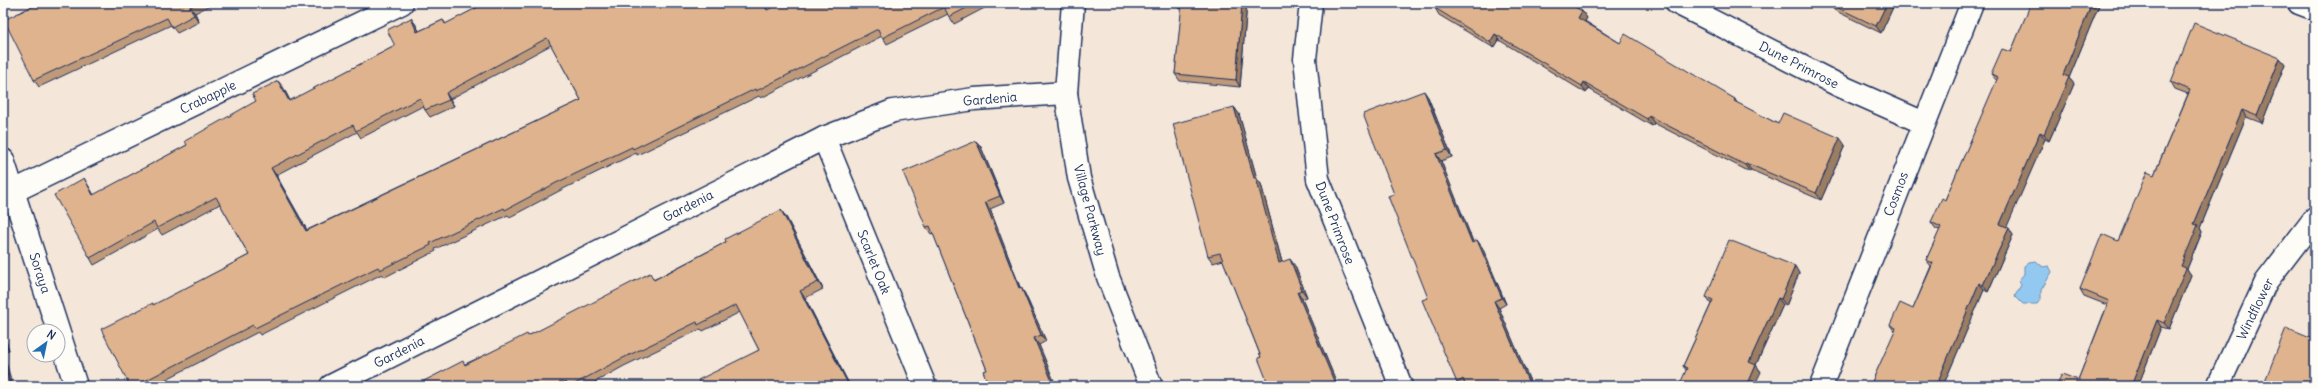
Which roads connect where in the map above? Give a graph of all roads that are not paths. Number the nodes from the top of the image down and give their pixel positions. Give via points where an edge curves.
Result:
1 (402, 3) edge
2 (1073, 3) edge
3 (1311, 3) edge
4 (1677, 3) edge
5 (1972, 3) edge
6 (2299, 3) edge
7 (2315, 9) edge
8 (1066, 93) junction
9 (1924, 123) junction
10 (824, 138) junction
11 (3, 160) edge
12 (14, 190) junction
13 (2315, 218) edge
14 (76, 386) edge
15 (331, 386) edge
16 (925, 386) edge
17 (1151, 386) edge
18 (1401, 386) edge
19 (1821, 386) edge
20 (2218, 386) edge

1 - 12 street, Crabapple
2 - 8 street, Village Parkway
3 - 18 street, Dune Primrose via 1305,59 1318,179
4 - 9 street, Dune Primrose via 1838,85
5 - 9 street, Cosmos
6 - 7 street
8 - 10 street, Gardenia via 974,99 893,111
8 - 17 street, Village Parkway via 1079,178 1108,277
9 - 19 street, Cosmos
10 - 15 street, Gardenia
10 - 16 street, Scarlet Oak
11 - 12 street, Soraya
12 - 14 street, Soraya
13 - 20 street, Windflower via 2266,282

